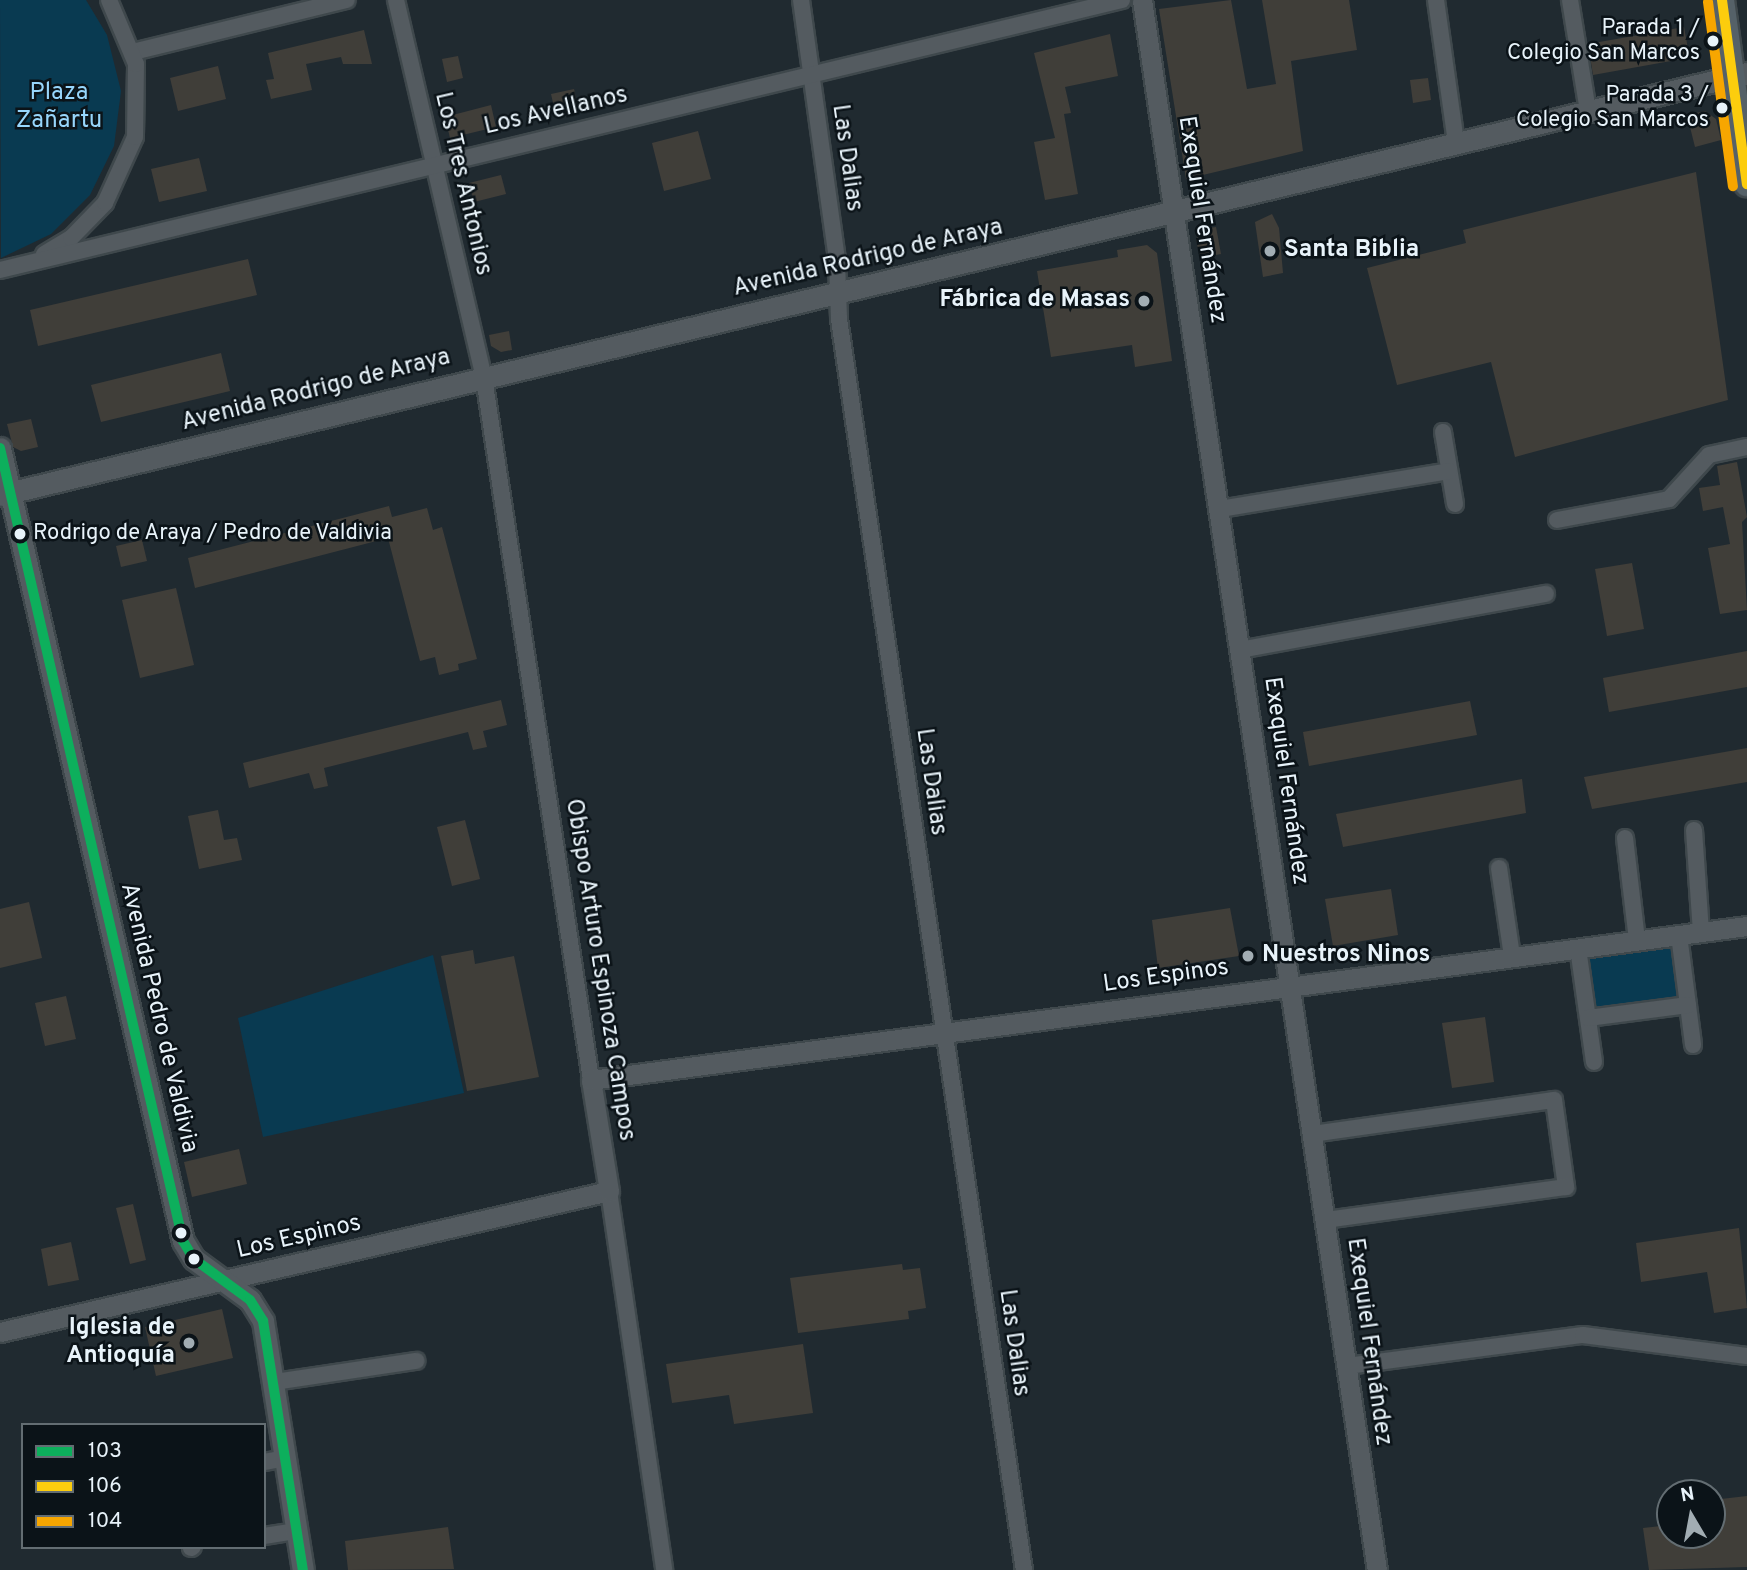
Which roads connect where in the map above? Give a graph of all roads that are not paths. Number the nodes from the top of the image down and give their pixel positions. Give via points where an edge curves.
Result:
1 (109, 0) edge
2 (347, 0) edge
3 (396, 0) edge
4 (801, 0) edge
5 (1122, 0) edge
6 (1142, 0) edge
7 (1436, 0) edge
8 (1570, 0) edge
9 (1722, 0) edge
10 (133, 52) junction
11 (811, 75) junction
12 (1740, 75) edge
13 (1588, 111) junction
14 (1457, 143) junction
15 (434, 165) junction
16 (1747, 184) edge
17 (1175, 211) junction
18 (8, 268) edge
19 (837, 293) junction
20 (484, 377) junction
21 (1443, 432) dead end
22 (1747, 447) edge
23 (0, 448) edge
24 (1449, 471) junction
25 (5, 494) edge
26 (1455, 504) dead end
27 (1220, 509) junction
28 (1557, 520) dead end
29 (1546, 594) dead end
30 (1240, 650) junction
31 (1694, 830) dead end
32 (1625, 838) dead end
33 (1499, 868) dead end
34 (1747, 926) edge
35 (1701, 932) junction
36 (1679, 935) junction
37 (1637, 940) junction
38 (1578, 948) junction
39 (1512, 956) junction
40 (1290, 985) junction
41 (1688, 1005) junction
42 (1588, 1018) junction
43 (944, 1032) junction
44 (1693, 1045) dead end
45 (1594, 1062) dead end
46 (591, 1080) junction
47 (1312, 1134) junction
48 (609, 1191) junction
49 (1325, 1220) junction
50 (225, 1281) junction
51 (0, 1332) edge
52 (1747, 1356) edge
53 (416, 1361) dead end
54 (1346, 1366) junction
55 (275, 1382) junction
56 (286, 1458) junction
57 (266, 1462) edge
58 (297, 1531) junction
59 (266, 1536) edge
60 (303, 1570) edge
61 (664, 1570) edge
62 (1024, 1570) edge
63 (1377, 1570) edge

1 - 10 street
2 - 10 street
3 - 15 street, Los Tres Antonios
4 - 11 street, Las Dalias
5 - 11 street, Los Avellanos
6 - 17 street, Exequiel Fernández
7 - 14 street
8 - 13 street
9 - 12 main road
10 - 18 street via 138,125 118,182 71,238
11 - 15 street, Los Avellanos
11 - 19 street, Las Dalias
12 - 13 main road, Avenida Rodrigo de Araya
12 - 16 main road
13 - 14 main road, Avenida Rodrigo de Araya
14 - 17 main road, Avenida Rodrigo de Araya
15 - 18 street, Los Avellanos
15 - 20 street, Los Tres Antonios
17 - 19 main road, Avenida Rodrigo de Araya
17 - 27 street, Exequiel Fernández
19 - 20 main road, Avenida Rodrigo de Araya
19 - 43 street, Las Dalias
20 - 25 main road, Avenida Rodrigo de Araya
20 - 46 street, Obispo Arturo Espinoza Campos
21 - 24 street
22 - 28 street via 1709,455 1669,499
23 - 25 main road, Avenida Pedro de Valdivia
24 - 26 street
24 - 27 street
25 - 50 main road, Avenida Pedro de Valdivia via 183,1241 194,1259
27 - 30 street, Exequiel Fernández
29 - 30 street
30 - 40 street, Exequiel Fernández
31 - 35 street
32 - 37 street
33 - 39 street
34 - 35 street, Los Espinos
35 - 36 street, Los Espinos
36 - 37 street, Los Espinos
36 - 41 street
37 - 38 street, Los Espinos
38 - 39 street, Los Espinos
38 - 42 street
39 - 40 street, Los Espinos
40 - 43 street, Los Espinos
40 - 47 street, Exequiel Fernández
41 - 42 street
41 - 44 street
42 - 45 street
43 - 46 street, Los Espinos
43 - 62 street, Las Dalias
46 - 48 street, Obispo Arturo Espinoza Campos
47 - 49 street, Exequiel Fernández
47 - 49 street via 1554,1100 1566,1187
48 - 50 street, Los Espinos
48 - 61 street, Obispo Arturo Espinoza Campos
49 - 54 street, Exequiel Fernández
50 - 51 street, Los Espinos
50 - 55 main road, Avenida Pedro de Valdivia via 262,1318
52 - 54 street via 1583,1335
53 - 55 street
54 - 63 street, Exequiel Fernández
55 - 56 main road, Avenida Pedro de Valdivia
56 - 57 street
56 - 58 main road, Avenida Pedro de Valdivia
58 - 59 street
58 - 60 main road, Avenida Pedro de Valdivia

